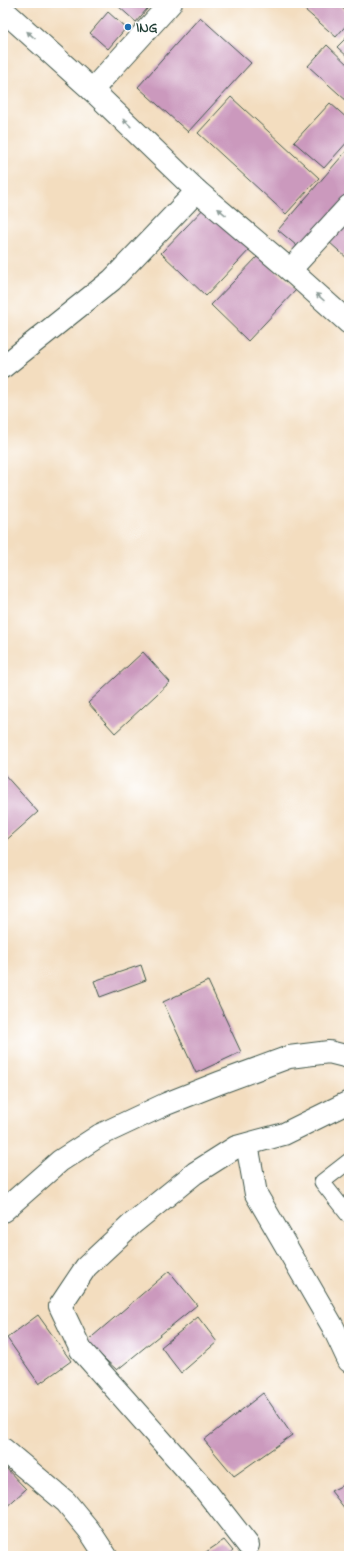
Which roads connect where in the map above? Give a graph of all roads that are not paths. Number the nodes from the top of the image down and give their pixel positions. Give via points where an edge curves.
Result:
1 (170, 3) edge
2 (3, 10) edge
3 (92, 90) junction
4 (197, 191) junction
5 (349, 206) edge
6 (290, 270) junction
7 (349, 323) edge
8 (3, 367) edge
9 (349, 1057) edge
10 (349, 1102) edge
11 (247, 1144) junction
12 (349, 1161) edge
13 (3, 1211) edge
14 (349, 1216) edge
15 (349, 1361) edge
16 (3, 1449) edge
17 (248, 1545) dead end
18 (106, 1556) edge

1 - 3 street
3 -> 2 street
4 -> 3 street
6 -> 4 street
4 - 8 street via 112,280
5 - 6 street
7 -> 6 street
9 - 13 street via 329,1052 289,1057 166,1104 100,1135 60,1161
10 - 11 street via 284,1134
11 - 15 street via 256,1194 333,1327
11 - 17 street via 236,1147 195,1172 132,1224 86,1267 60,1306 81,1350 205,1490
12 - 14 lane via 322,1182
16 - 18 street via 66,1502

